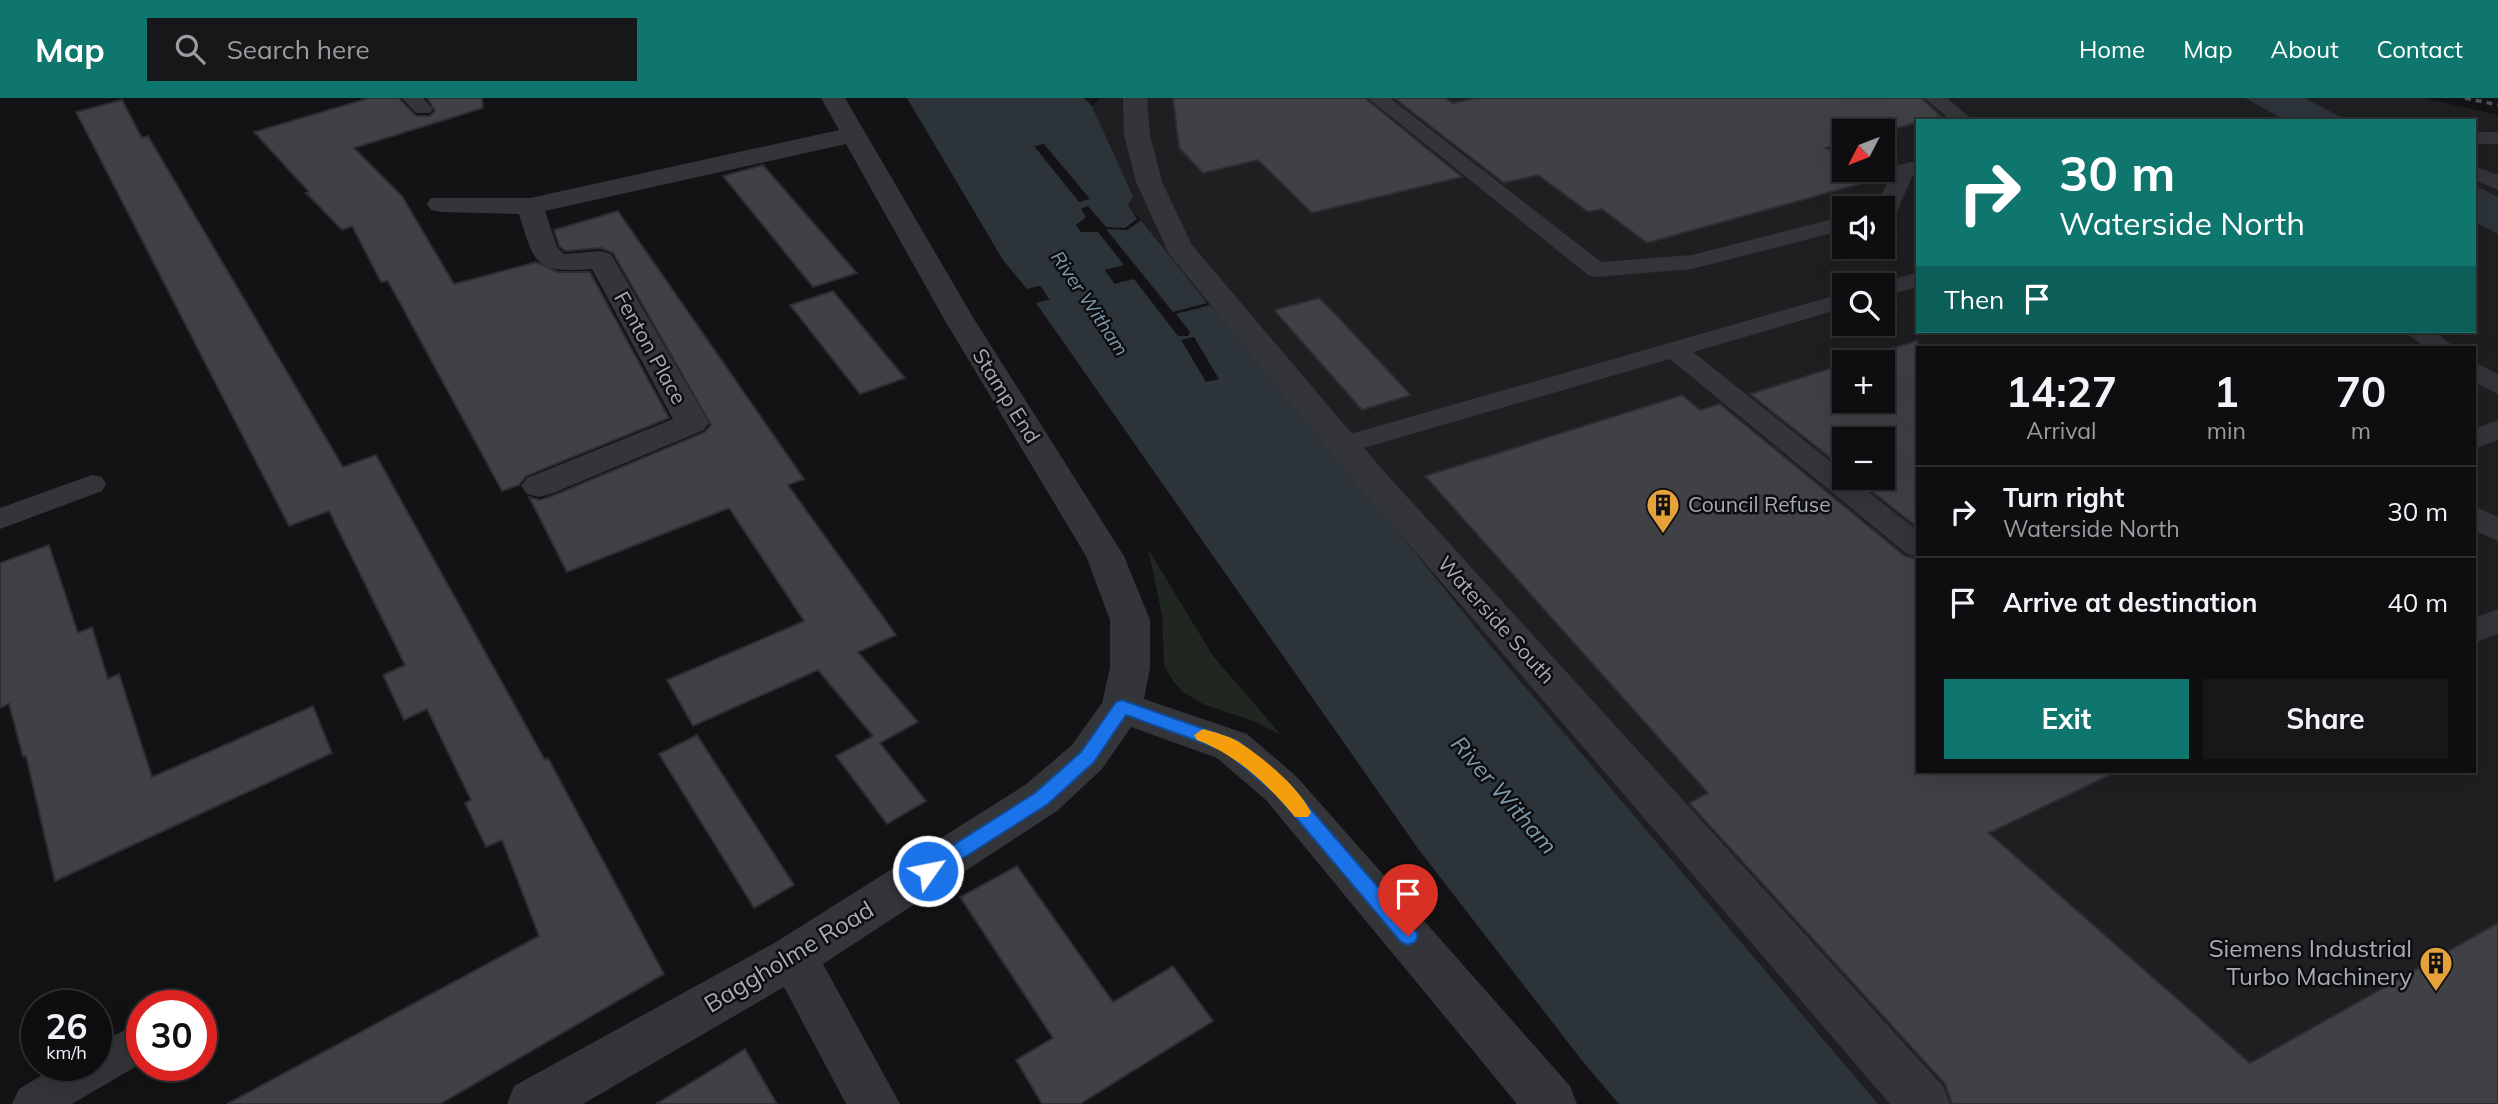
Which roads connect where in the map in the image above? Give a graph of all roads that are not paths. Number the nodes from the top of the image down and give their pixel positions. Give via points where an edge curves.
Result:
1 (833, 98) edge
2 (1135, 98) edge
3 (1378, 98) edge
4 (1935, 98) edge
5 (1961, 119) edge
6 (851, 135) junction
7 (2476, 138) edge
8 (2498, 138) edge
9 (1916, 167) edge
10 (2476, 173) edge
11 (2498, 183) edge
12 (1893, 196) edge
13 (441, 204) dead end
14 (530, 206) junction
15 (1832, 226) edge
16 (1916, 280) edge
17 (1895, 286) edge
18 (1832, 303) edge
19 (2419, 333) edge
20 (2440, 346) edge
21 (1674, 349) junction
22 (2476, 371) edge
23 (2498, 386) edge
24 (2498, 429) edge
25 (2476, 439) edge
26 (1343, 445) junction
27 (92, 484) dead end
28 (539, 486) dead end
29 (2476, 517) edge
30 (0, 519) edge
31 (2498, 530) edge
32 (1916, 545) edge
33 (2498, 620) edge
34 (2476, 631) edge
35 (1122, 706) junction
36 (793, 957) junction
37 (67, 1081) edge
38 (34, 1104) edge
39 (533, 1104) edge
40 (874, 1104) edge
41 (1551, 1104) edge
42 (1924, 1104) edge

1 - 6 street, Stamp End
2 - 26 street, Waterside South via 1137,135 1149,182 1179,248
3 - 15 lane via 1597,270 1692,262
4 - 5 lane
6 - 14 street
6 - 35 street, Stamp End via 1105,556 1130,620 1130,668
7 - 8 lane
9 - 12 lane via 1904,171
10 - 11 lane
13 - 14 street
14 - 28 street, Fenton Place via 544,250 557,263 601,260 692,423
16 - 17 lane
18 - 21 lane
19 - 20 lane
21 - 26 lane
21 - 32 lane
22 - 23 lane
24 - 25 lane
26 - 42 street, Waterside South
27 - 30 lane
29 - 31 lane
33 - 34 lane
35 - 36 street, Baggholme Road via 1087,757 1041,798
35 - 41 street via 1232,746 1282,789
36 - 39 street, Baggholme Road
36 - 40 street
37 - 38 lane

